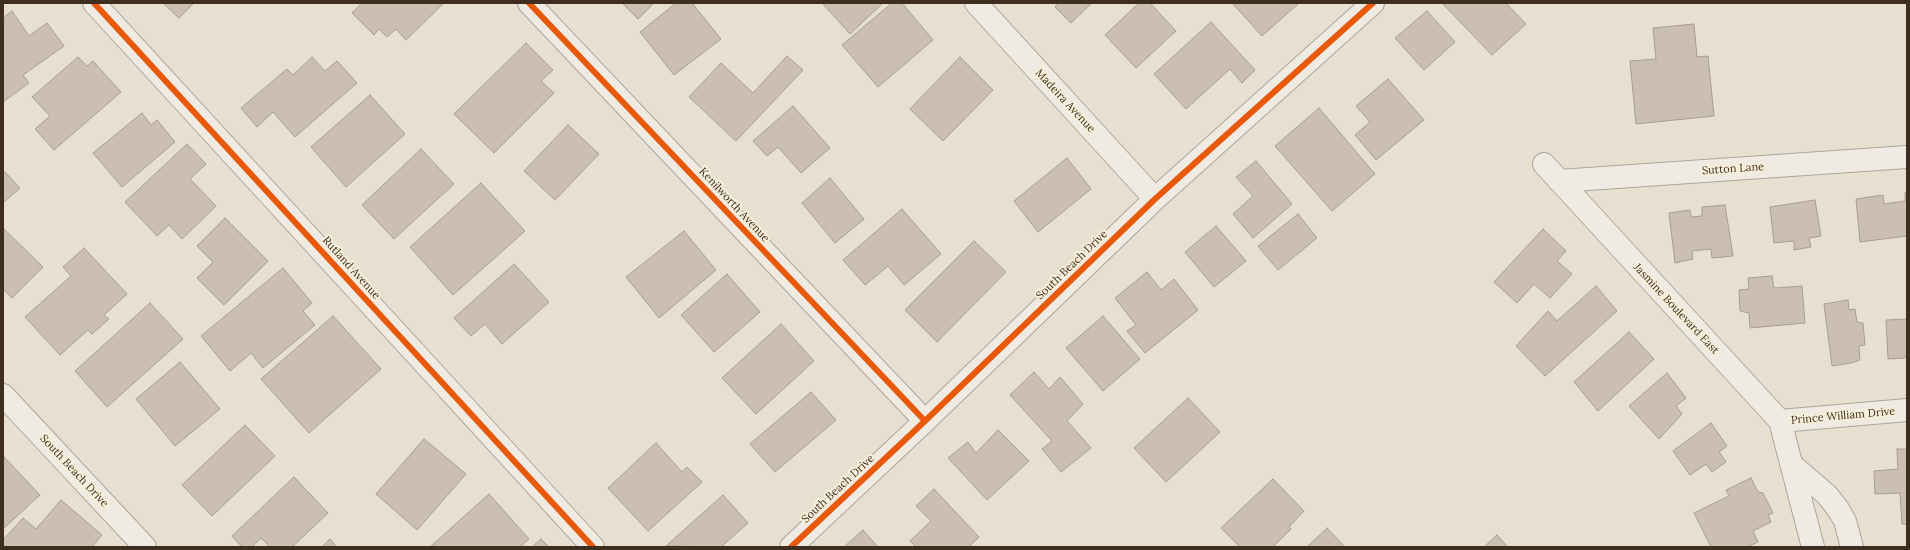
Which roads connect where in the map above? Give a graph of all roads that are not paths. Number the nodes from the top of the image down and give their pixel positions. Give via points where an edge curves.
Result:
1 (94, 3) edge
2 (529, 3) edge
3 (976, 3) edge
4 (1374, 3) edge
5 (1907, 157) edge
6 (1544, 164) dead end
7 (1559, 181) junction
8 (1155, 199) junction
9 (3, 396) edge
10 (1907, 410) edge
11 (925, 421) junction
12 (1780, 421) junction
13 (1791, 464) junction
14 (146, 547) edge
15 (592, 547) edge
16 (791, 547) edge
17 (1813, 547) edge
18 (1852, 547) edge

1 - 15 street, Rutland Avenue
2 - 11 street, Kenilworth Avenue
3 - 8 street, Madeira Avenue
4 - 8 street, South Beach Drive
5 - 7 street, Sutton Lane
6 - 7 street, Jasmine Boulevard East
7 - 12 street, Jasmine Boulevard East
8 - 11 street, South Beach Drive
9 - 14 street, South Beach Drive
10 - 12 street, Prince William Drive
11 - 16 street, South Beach Drive
12 - 13 street, Jasmine Boulevard East
13 - 17 street, Jasmine Boulevard East
13 - 18 street via 1827,495 1838,509 1845,522

